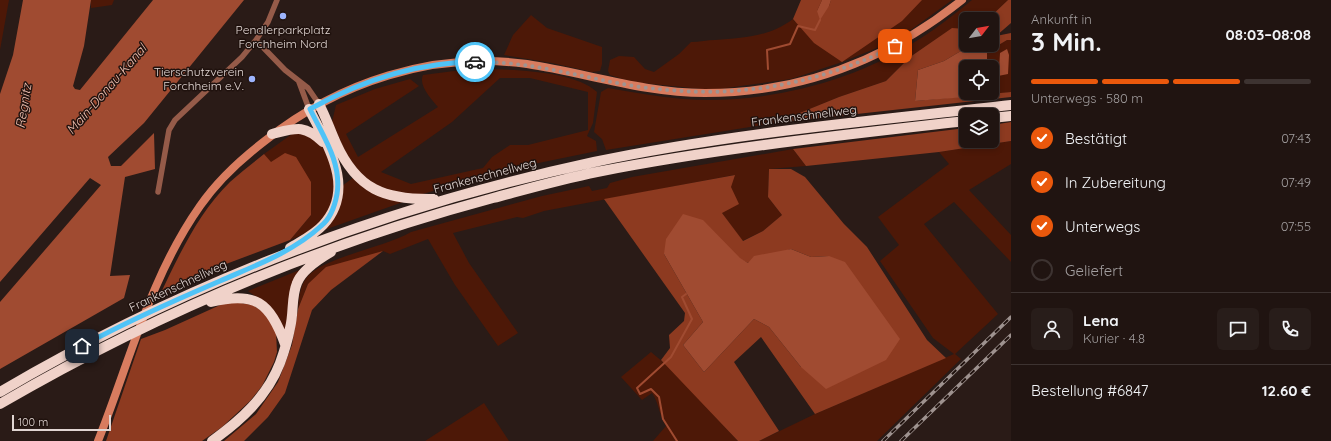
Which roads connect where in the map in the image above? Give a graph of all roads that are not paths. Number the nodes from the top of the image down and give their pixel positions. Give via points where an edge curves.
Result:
1 (277, 0) edge
2 (962, 0) edge
3 (256, 40) junction
4 (299, 82) junction
5 (319, 104) junction
6 (1011, 105) edge
7 (310, 109) junction
8 (1011, 116) edge
9 (999, 117) edge
10 (959, 122) edge
11 (272, 134) junction
12 (328, 146) junction
13 (158, 192) dead end
14 (452, 199) junction
15 (346, 242) junction
16 (272, 259) junction
17 (199, 302) junction
18 (285, 344) junction
19 (0, 392) edge
20 (0, 404) edge
21 (98, 441) edge
22 (212, 441) edge

1 - 3 street via 268,22
2 - 5 main road via 921,31 872,58 820,77 762,89 678,92 626,85 526,64 467,62 418,68 378,77
3 - 4 street
3 - 13 street via 242,57 175,120 170,130
4 - 5 street via 308,88
4 - 7 street
5 - 7 main road
5 - 14 highway via 348,164 359,178 372,188 402,199
6 - 14 highway, Frankenschnellweg via 776,132 683,146 594,162
7 - 11 main road
7 - 12 highway
8 - 9 highway
10 - 15 highway, Frankenschnellweg via 740,148 594,173 425,217
11 - 12 highway via 304,128 313,132
11 - 21 main road via 226,174 201,204 169,258 148,301
12 - 16 highway via 336,161 338,184 337,196 328,217 313,234
14 - 16 highway, Frankenschnellweg via 426,205
15 - 17 highway, Frankenschnellweg
15 - 18 highway via 312,265 297,282
16 - 19 highway, Frankenschnellweg via 95,339
17 - 18 highway via 230,298 254,301 272,316
17 - 20 highway, Frankenschnellweg via 100,349
18 - 22 highway via 277,370 260,398

